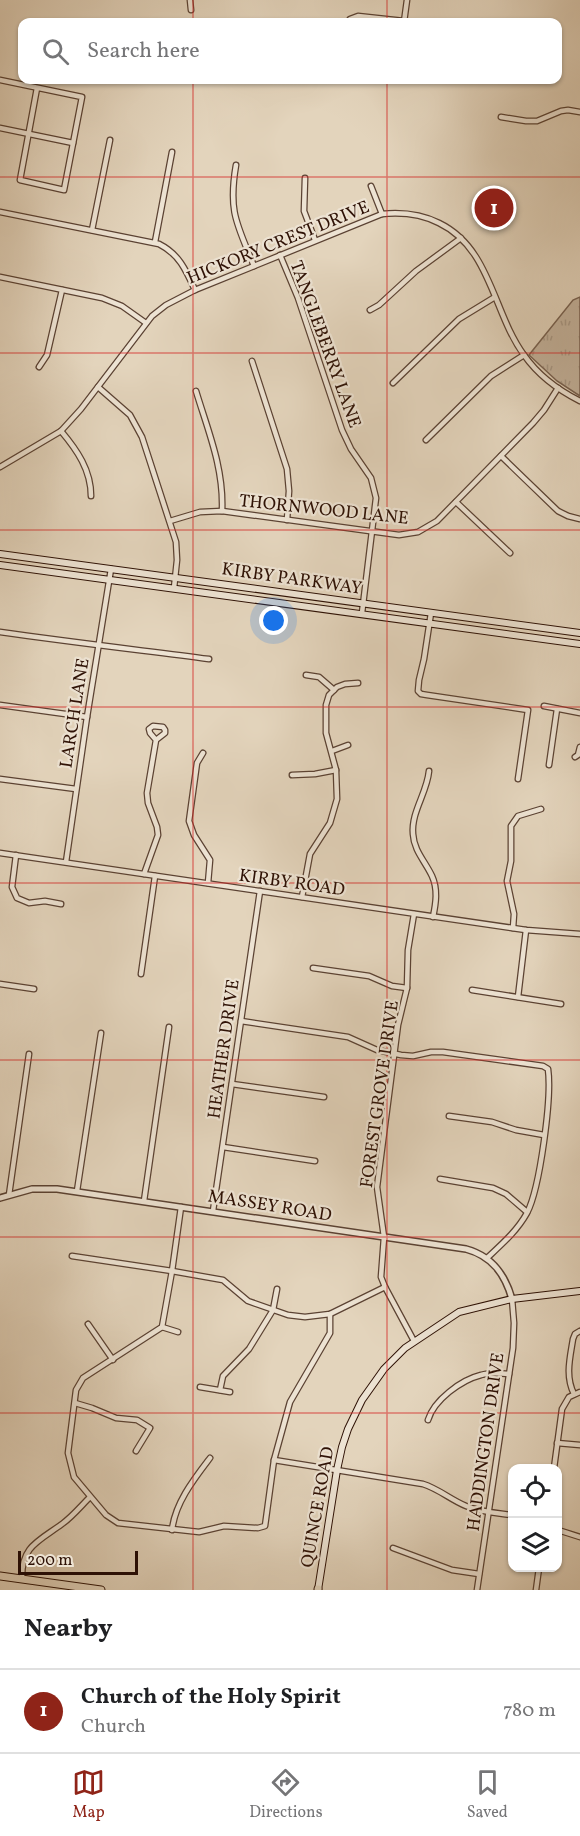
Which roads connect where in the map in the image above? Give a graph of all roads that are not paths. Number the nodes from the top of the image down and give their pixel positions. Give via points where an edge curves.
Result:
1 (190, 0) edge
2 (407, 0) edge
3 (191, 10) dead end
4 (352, 18) edge
5 (378, 18) edge
6 (405, 18) edge
7 (0, 81) edge
8 (38, 88) junction
9 (580, 112) edge
10 (501, 117) dead end
11 (0, 128) edge
12 (29, 134) junction
13 (110, 140) dead end
14 (73, 143) junction
15 (172, 152) dead end
16 (236, 165) dead end
17 (305, 178) dead end
18 (371, 186) dead end
19 (0, 212) edge
20 (382, 214) junction
21 (92, 230) junction
22 (462, 238) junction
23 (315, 240) junction
24 (155, 242) junction
25 (280, 255) junction
26 (254, 266) junction
27 (0, 277) edge
28 (62, 290) junction
29 (195, 290) junction
30 (495, 297) junction
31 (370, 310) dead end
32 (146, 323) junction
33 (524, 356) junction
34 (252, 361) dead end
35 (39, 367) dead end
36 (393, 383) dead end
37 (98, 387) junction
38 (558, 388) junction
39 (196, 391) dead end
40 (580, 401) edge
41 (61, 431) junction
42 (426, 440) dead end
43 (501, 456) junction
44 (0, 466) edge
45 (91, 496) dead end
46 (456, 502) junction
47 (222, 511) junction
48 (580, 519) edge
49 (287, 520) junction
50 (170, 521) junction
51 (373, 531) junction
52 (510, 553) dead end
53 (0, 554) edge
54 (0, 565) edge
55 (111, 568) junction
56 (175, 577) junction
57 (109, 580) junction
58 (174, 588) junction
59 (363, 603) junction
60 (362, 613) junction
61 (431, 613) junction
62 (429, 622) junction
63 (0, 632) edge
64 (580, 633) edge
65 (99, 644) junction
66 (580, 644) edge
67 (209, 659) dead end
68 (306, 675) dead end
69 (357, 683) dead end
70 (334, 690) junction
71 (0, 705) edge
72 (544, 706) dead end
73 (557, 709) junction
74 (580, 713) edge
75 (87, 717) junction
76 (156, 740) dead end
77 (348, 745) dead end
78 (580, 747) edge
79 (332, 751) junction
80 (202, 753) dead end
81 (575, 757) dead end
82 (549, 765) dead end
83 (336, 770) junction
84 (429, 771) dead end
85 (292, 775) dead end
86 (0, 779) edge
87 (518, 779) dead end
88 (76, 789) junction
89 (541, 809) dead end
90 (0, 853) edge
91 (16, 855) junction
92 (66, 862) junction
93 (144, 874) junction
94 (155, 876) junction
95 (208, 883) junction
96 (260, 891) junction
97 (302, 897) junction
98 (61, 904) dead end
99 (414, 914) junction
100 (433, 916) junction
101 (513, 928) junction
102 (526, 930) junction
103 (580, 934) edge
104 (313, 968) dead end
105 (141, 974) dead end
106 (0, 984) edge
107 (407, 988) junction
108 (34, 989) dead end
109 (472, 990) dead end
110 (518, 997) junction
111 (561, 1004) dead end
112 (241, 1021) junction
113 (169, 1027) dead end
114 (101, 1033) dead end
115 (29, 1054) dead end
116 (394, 1054) junction
117 (232, 1084) junction
118 (324, 1097) dead end
119 (449, 1116) dead end
120 (544, 1135) junction
121 (223, 1147) junction
122 (315, 1161) dead end
123 (440, 1179) dead end
124 (77, 1191) junction
125 (9, 1195) junction
126 (0, 1198) edge
127 (144, 1201) junction
128 (182, 1207) junction
129 (213, 1211) junction
130 (527, 1212) junction
131 (384, 1237) junction
132 (72, 1256) dead end
133 (487, 1258) junction
134 (172, 1271) junction
135 (385, 1287) junction
136 (278, 1289) dead end
137 (580, 1291) edge
138 (512, 1299) junction
139 (273, 1310) junction
140 (330, 1314) junction
141 (88, 1324) dead end
142 (162, 1327) junction
143 (580, 1331) edge
144 (178, 1332) dead end
145 (414, 1341) junction
146 (113, 1360) junction
147 (509, 1374) junction
148 (200, 1387) dead end
149 (220, 1390) junction
150 (230, 1392) dead end
151 (580, 1392) edge
152 (574, 1394) junction
153 (75, 1403) junction
154 (428, 1420) dead end
155 (557, 1443) junction
156 (580, 1445) edge
157 (136, 1451) dead end
158 (210, 1458) dead end
159 (274, 1460) junction
160 (554, 1464) edge
161 (337, 1470) junction
162 (90, 1497) junction
163 (489, 1512) junction
164 (508, 1514) edge
165 (172, 1530) junction
166 (562, 1531) edge
167 (580, 1537) edge
168 (393, 1548) dead end
169 (538, 1572) edge
170 (479, 1574) junction
171 (0, 1576) edge
172 (22, 1579) junction
173 (78, 1588) edge
174 (101, 1590) edge
175 (318, 1590) edge
176 (477, 1590) edge
177 (536, 1590) edge

1 - 3 street
2 - 6 street
4 - 5 street
7 - 8 street
8 - 12 street
8 - 14 street via 82,97
9 - 10 street via 561,111 537,121
11 - 12 street
12 - 14 street
12 - 14 street via 20,180 64,190
13 - 21 street
15 - 24 street
16 - 26 street via 234,214
17 - 23 street via 304,211
18 - 20 street
19 - 21 street
20 - 22 street, HICKORY CREST DRIVE via 425,217
20 - 23 street, HICKORY CREST DRIVE
21 - 24 street
22 - 30 street, HICKORY CREST DRIVE via 480,262
22 - 31 street
23 - 25 street, HICKORY CREST DRIVE
24 - 29 street via 179,259
25 - 26 street, HICKORY CREST DRIVE
25 - 51 street, TANGLEBERRY LANE via 342,430 373,484
26 - 29 street, HICKORY CREST DRIVE
27 - 28 street
28 - 32 street via 109,300
28 - 35 street via 48,349
29 - 32 street, HICKORY CREST DRIVE via 166,305
30 - 33 street, HICKORY CREST DRIVE
30 - 36 street via 459,319
32 - 37 street, HICKORY CREST DRIVE
33 - 38 street, HICKORY CREST DRIVE
33 - 42 street via 491,376
34 - 49 street via 287,469
37 - 41 street, HICKORY CREST DRIVE
37 - 50 street via 136,423
38 - 40 street, HICKORY CREST DRIVE
38 - 43 street, THORNWOOD LANE via 538,417
39 - 47 street via 221,472
41 - 44 street, HICKORY CREST DRIVE
41 - 45 street via 85,467
43 - 46 street, THORNWOOD LANE
43 - 48 street via 553,507
46 - 51 street, THORNWOOD LANE via 432,525 418,532 403,535
46 - 52 street
47 - 49 street, THORNWOOD LANE
47 - 50 street, THORNWOOD LANE via 200,512
49 - 51 street, THORNWOOD LANE
50 - 56 street via 177,548
51 - 59 street, TANGLEBERRY LANE
53 - 55 main road, KIRBY PARKWAY
54 - 57 main road, KIRBY PARKWAY
55 - 56 main road, KIRBY PARKWAY
55 - 57 street, LARCH LANE
56 - 58 street
56 - 59 main road, KIRBY PARKWAY
57 - 58 main road, KIRBY PARKWAY
57 - 65 street, LARCH LANE
58 - 60 main road, KIRBY PARKWAY
59 - 60 street, TANGLEBERRY LANE
59 - 61 main road, KIRBY PARKWAY
60 - 62 main road, KIRBY PARKWAY
61 - 62 street
61 - 64 main road, KIRBY PARKWAY
62 - 66 main road, KIRBY PARKWAY
62 - 87 street via 420,693 528,710
63 - 65 street
65 - 67 street
65 - 75 street, LARCH LANE
68 - 70 street via 322,679
69 - 70 street
70 - 79 street via 327,701 325,716
71 - 75 street
72 - 73 street
73 - 74 street
73 - 82 street
75 - 88 street, LARCH LANE
76 - 93 street via 147,793 158,835
77 - 79 street
78 - 81 street
79 - 83 street
80 - 95 street via 197,763 189,821 210,860
83 - 85 street
83 - 97 street via 335,811 310,854
84 - 100 street via 413,832 418,852 434,882
86 - 88 street
88 - 92 street, LARCH LANE
89 - 101 street via 518,816 511,826 507,881
90 - 91 street, KIRBY ROAD
91 - 92 street, KIRBY ROAD
91 - 98 street via 12,887 17,898 28,903
92 - 93 street, KIRBY ROAD
93 - 94 street, KIRBY ROAD
94 - 95 street, KIRBY ROAD
94 - 105 street
95 - 96 street, KIRBY ROAD
96 - 97 street, KIRBY ROAD
96 - 112 street, HEATHER DRIVE
97 - 99 street, KIRBY ROAD
99 - 100 street, KIRBY ROAD
99 - 107 street, FOREST GROVE DRIVE
100 - 101 street, KIRBY ROAD
101 - 102 street, KIRBY ROAD
102 - 103 street, KIRBY ROAD
102 - 110 street
104 - 107 street via 369,976
106 - 108 street
107 - 116 street, FOREST GROVE DRIVE
109 - 110 street
110 - 111 street
112 - 116 street via 348,1037
112 - 117 street, HEATHER DRIVE
113 - 127 street
114 - 124 street
115 - 125 street
116 - 120 street via 443,1052 543,1066 548,1069
116 - 131 street, FOREST GROVE DRIVE via 377,1187
117 - 118 street
117 - 121 street, HEATHER DRIVE
119 - 120 street
120 - 130 street via 535,1193
121 - 122 street
121 - 129 street, HEATHER DRIVE
123 - 130 street via 494,1188
124 - 125 street, MASSEY ROAD via 40,1188
124 - 127 street, MASSEY ROAD
125 - 126 street, MASSEY ROAD
127 - 128 street, MASSEY ROAD
128 - 129 street, MASSEY ROAD
128 - 134 street
129 - 131 street, MASSEY ROAD
130 - 133 street
131 - 133 street, MASSEY ROAD via 466,1249
131 - 135 street, FOREST GROVE DRIVE via 381,1277
132 - 134 street
133 - 138 street via 502,1275
134 - 139 street via 223,1280 248,1301
134 - 142 street
135 - 140 street
135 - 145 street, FOREST GROVE DRIVE
136 - 139 street
137 - 138 main road, QUINCE ROAD
138 - 145 main road, QUINCE ROAD via 459,1312
138 - 147 street, HADDINGTON DRIVE via 514,1331
139 - 140 street via 305,1317
139 - 149 street via 249,1348 224,1376
140 - 159 street via 330,1332 290,1402
141 - 146 street
142 - 144 street
142 - 146 street
143 - 152 street via 573,1339 568,1373
145 - 161 main road, QUINCE ROAD via 367,1392 348,1429
146 - 153 street via 83,1378 76,1390
147 - 154 street via 485,1374 470,1379 437,1404
147 - 163 street, HADDINGTON DRIVE
148 - 149 street
149 - 150 street
151 - 152 street
152 - 155 street via 562,1409
153 - 157 street via 116,1418 137,1420 150,1428
153 - 162 street via 68,1454 74,1477
155 - 156 street
155 - 160 street
158 - 165 street via 190,1484 173,1519
159 - 161 street
159 - 165 street via 265,1527
161 - 163 street via 423,1484 463,1505
161 - 175 main road, QUINCE ROAD
162 - 165 street via 118,1523
162 - 172 street via 63,1523 36,1541 22,1566
163 - 164 street
163 - 170 street, HADDINGTON DRIVE
166 - 167 street
168 - 170 street via 452,1570
169 - 177 street
170 - 176 street, HADDINGTON DRIVE
171 - 172 main road
172 - 173 main road
173 - 174 main road

